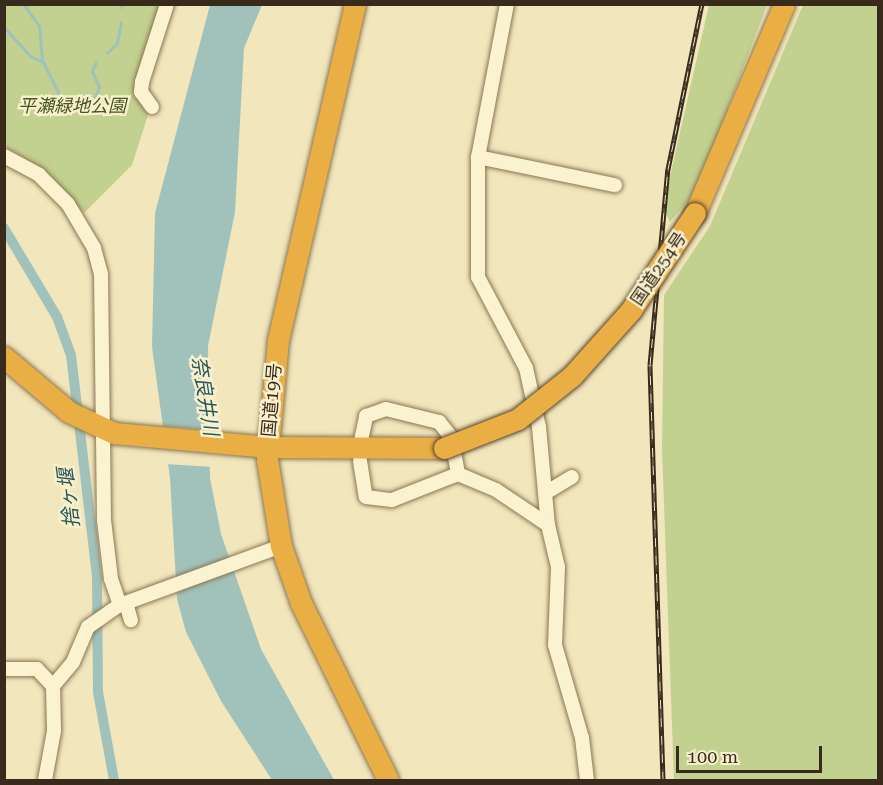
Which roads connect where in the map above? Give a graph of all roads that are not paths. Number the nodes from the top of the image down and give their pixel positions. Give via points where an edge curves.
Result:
1 (167, 4) edge
2 (355, 4) edge
3 (507, 4) edge
4 (784, 4) edge
5 (152, 107) dead end
6 (4, 156) edge
7 (477, 157) junction
8 (615, 185) dead end
9 (4, 357) edge
10 (4, 375) edge
11 (69, 419) junction
12 (103, 434) junction
13 (260, 453) junction
14 (359, 455) junction
15 (458, 474) junction
16 (572, 477) dead end
17 (547, 492) junction
18 (548, 525) junction
19 (281, 546) junction
20 (126, 603) junction
21 (131, 620) dead end
22 (4, 669) edge
23 (53, 686) junction
24 (45, 780) edge
25 (388, 780) edge
26 (587, 780) edge

1 - 5 street via 142,82 141,92
2 - 13 highway, 国道19号 via 278,340
3 - 7 street
4 - 14 highway, 国道254号, bridge via 694,213 631,310 572,376 518,419 441,449 402,459
6 - 12 street via 53,187 94,248 104,301
7 - 8 street
7 - 17 street via 478,277 526,368
9 - 11 highway
10 - 11 highway
11 - 12 highway, 国道254号
12 - 13 highway, 国道254号
12 - 20 street via 106,550
13 - 14 highway, 国道254号
13 - 19 highway, 国道19号
14 - 15 street via 361,488 378,501
14 - 15 street via 366,416 386,409 439,422 451,436
15 - 18 street via 496,490
16 - 17 street
17 - 18 street
18 - 26 street via 558,567 555,645 582,738
19 - 20 street
19 - 25 highway, 国道19号 via 306,613
20 - 21 street
20 - 23 street via 88,627 73,662
22 - 23 street via 37,669
23 - 24 street via 54,731

